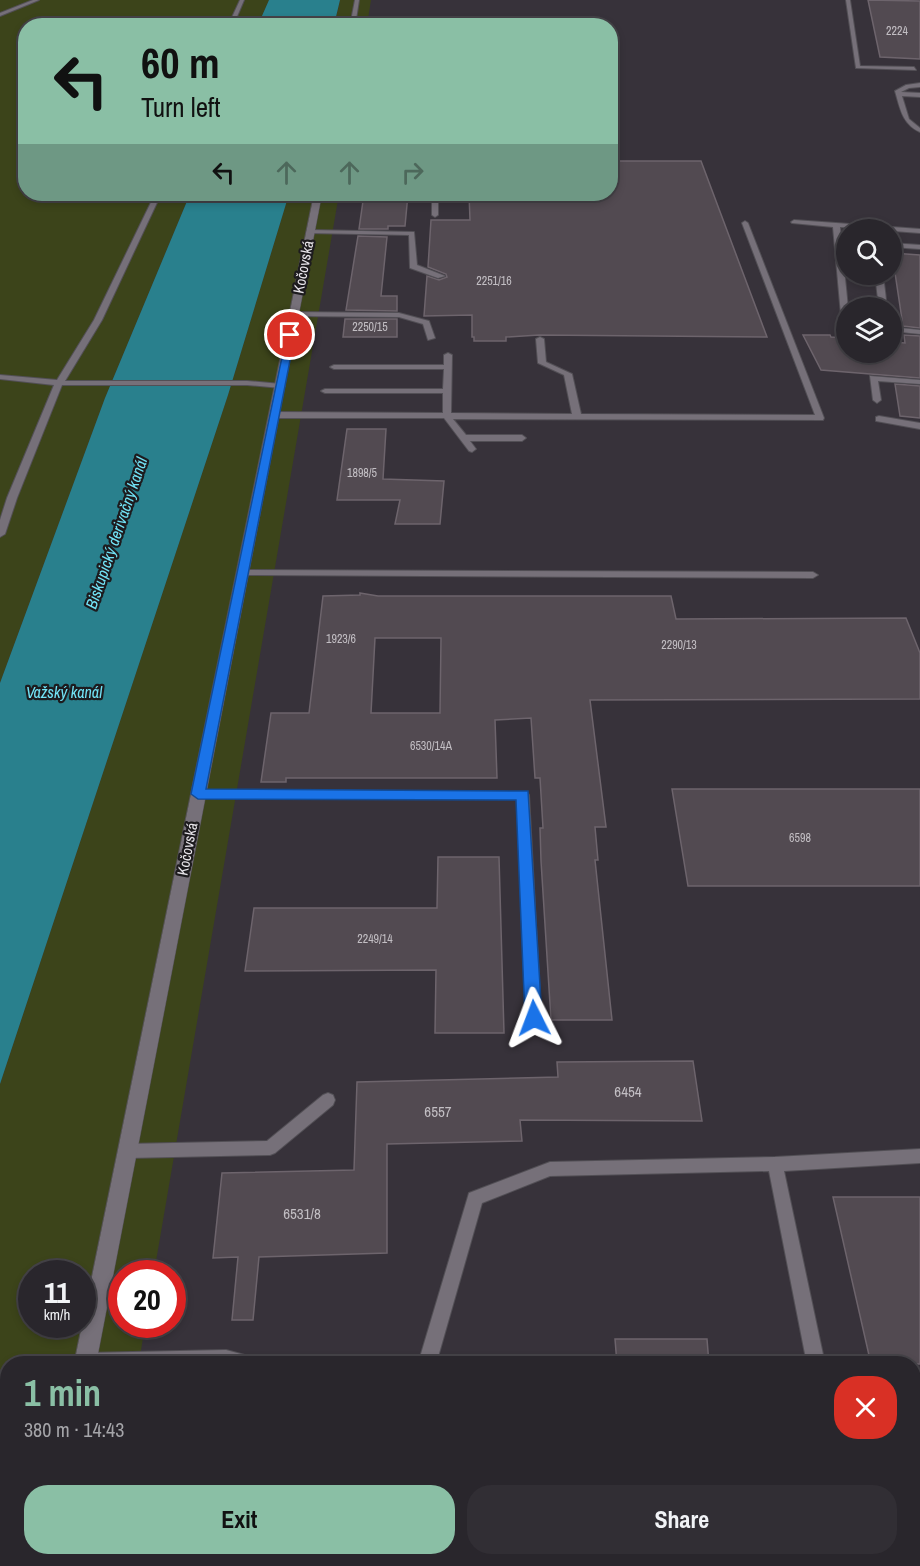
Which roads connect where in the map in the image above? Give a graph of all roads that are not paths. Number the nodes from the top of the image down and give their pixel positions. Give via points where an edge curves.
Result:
1 (38, 0) edge
2 (242, 0) edge
3 (357, 0) edge
4 (848, 0) edge
5 (0, 15) edge
6 (234, 18) edge
7 (354, 18) edge
8 (914, 69) dead end
9 (920, 85) edge
10 (899, 94) junction
11 (920, 95) edge
12 (920, 130) edge
13 (155, 201) edge
14 (317, 201) edge
15 (435, 201) edge
16 (435, 216) dead end
17 (794, 222) dead end
18 (745, 223) dead end
19 (836, 225) edge
20 (902, 230) edge
21 (920, 231) edge
22 (310, 232) junction
23 (902, 246) edge
24 (920, 247) edge
25 (441, 276) dead end
26 (294, 314) junction
27 (902, 331) edge
28 (920, 332) edge
29 (431, 338) dead end
30 (540, 339) dead end
31 (448, 355) dead end
32 (334, 367) dead end
33 (448, 367) junction
34 (0, 377) edge
35 (920, 382) edge
36 (59, 383) junction
37 (281, 386) junction
38 (325, 391) dead end
39 (448, 391) junction
40 (877, 400) dead end
41 (274, 414) junction
42 (447, 417) junction
43 (577, 417) junction
44 (879, 419) dead end
45 (920, 426) edge
46 (464, 438) junction
47 (522, 438) dead end
48 (472, 448) dead end
49 (0, 534) edge
50 (242, 573) junction
51 (813, 575) dead end
52 (198, 794) junction
53 (534, 1018) dead end
54 (328, 1100) dead end
55 (127, 1151) junction
56 (920, 1156) edge
57 (775, 1164) junction
58 (86, 1356) edge
59 (429, 1356) edge
60 (814, 1356) edge

1 - 5 lane
2 - 6 lane
3 - 7 lane
4 - 8 lane via 858,67
9 - 10 lane via 908,86
10 - 11 lane
10 - 12 lane via 910,126
13 - 36 lane via 98,320
14 - 22 street, Kočovská
15 - 16 lane
17 - 19 lane
18 - 43 lane via 820,418
20 - 21 lane
22 - 25 lane via 412,233 413,266
22 - 26 street, Kočovská
23 - 24 lane
26 - 29 lane via 399,315 426,323
26 - 37 street, Kočovská
27 - 28 lane
30 - 43 lane via 542,363 568,374
31 - 33 lane
32 - 33 lane
33 - 39 lane
34 - 36 lane
35 - 40 lane via 873,378
36 - 37 lane
36 - 49 lane
37 - 41 street, Kočovská
38 - 39 lane
39 - 42 lane
41 - 42 lane
41 - 50 street, Kočovská
42 - 43 lane
42 - 46 lane
44 - 45 lane
46 - 47 lane
46 - 48 lane
50 - 51 lane
50 - 52 street, Kočovská
52 - 53 lane via 523,795
52 - 55 street, Kočovská
54 - 55 lane via 270,1148
55 - 58 street, Kočovská
56 - 57 lane
57 - 59 lane via 550,1168 475,1198
57 - 60 lane

